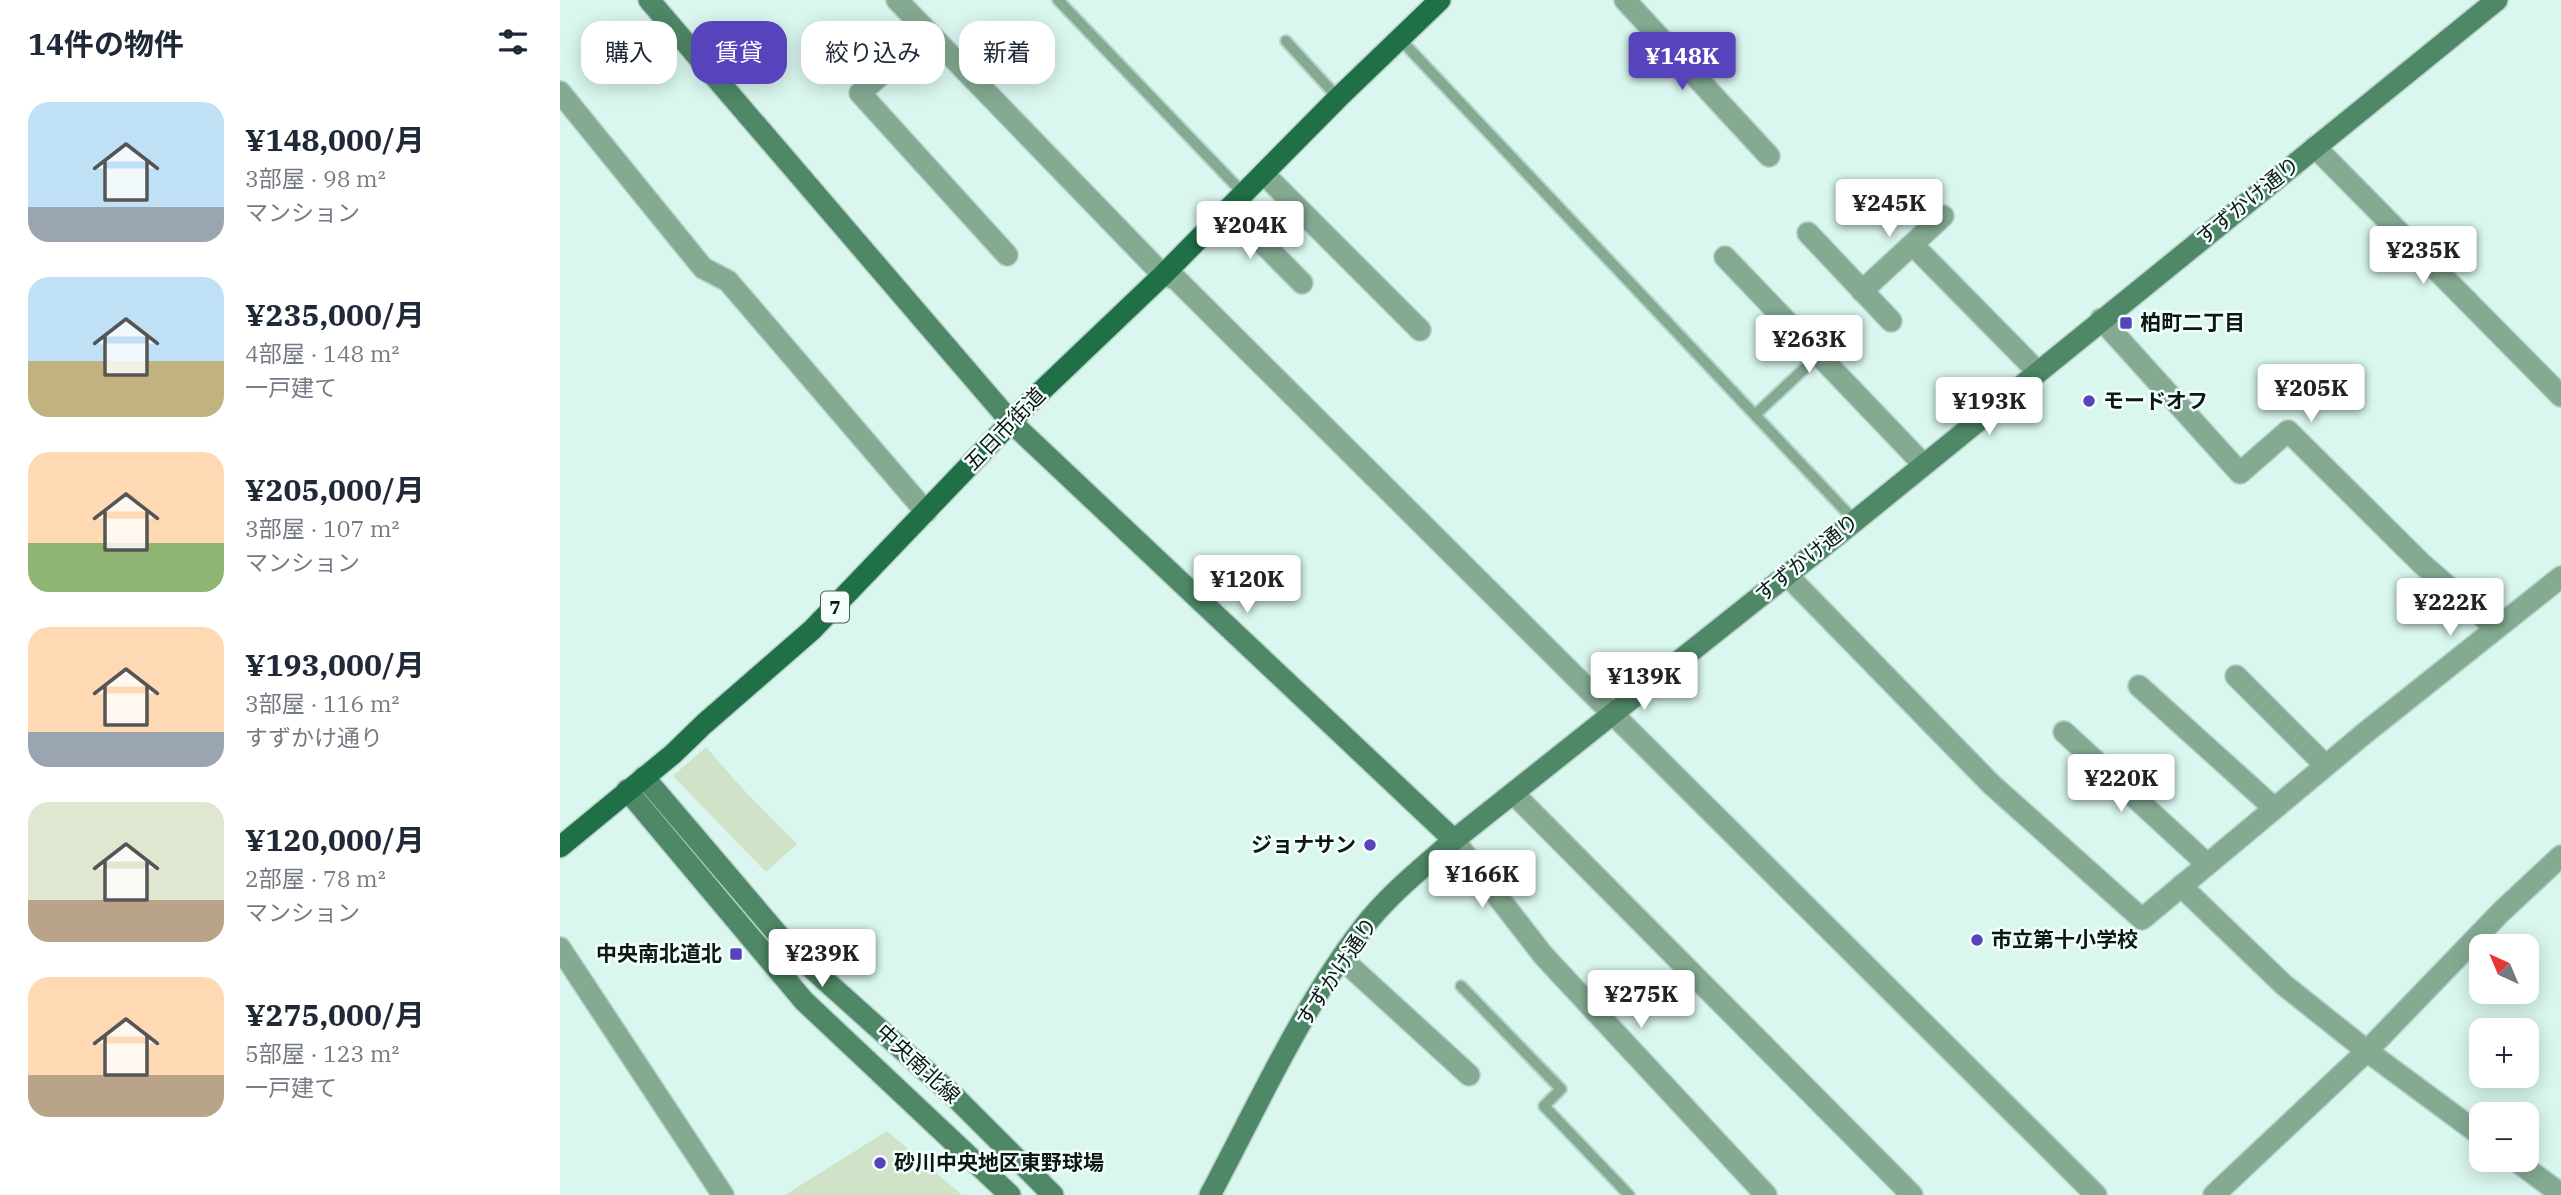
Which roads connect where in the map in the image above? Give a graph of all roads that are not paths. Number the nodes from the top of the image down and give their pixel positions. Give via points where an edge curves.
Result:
1 (649, 0) edge
2 (897, 0) edge
3 (1058, 0) edge
4 (1440, 0) edge
5 (1625, 0) edge
6 (2497, 0) edge
7 (917, 21) edge
8 (1400, 39) junction
9 (1286, 41) dead end
10 (945, 50) edge
11 (870, 84) edge
12 (560, 92) edge
13 (1338, 98) junction
14 (2315, 147) junction
15 (1769, 156) dead end
16 (1264, 174) junction
17 (1244, 194) junction
18 (1229, 209) junction
19 (1943, 216) dead end
20 (1808, 233) dead end
21 (1913, 245) junction
22 (1007, 255) dead end
23 (1725, 257) dead end
24 (1163, 275) junction
25 (1302, 283) dead end
26 (1862, 291) junction
27 (2101, 319) junction
28 (1891, 321) dead end
29 (1420, 330) dead end
30 (1819, 355) junction
31 (2037, 371) junction
32 (2561, 396) edge
33 (1756, 414) junction
34 (1011, 422) junction
35 (1923, 464) junction
36 (926, 512) junction
37 (1855, 521) junction
38 (1787, 575) junction
39 (2561, 577) edge
40 (2496, 628) junction
41 (2236, 676) dead end
42 (2139, 686) dead end
43 (1614, 712) junction
44 (2064, 732) dead end
45 (2325, 765) junction
46 (645, 777) junction
47 (627, 790) junction
48 (1513, 793) junction
49 (2274, 808) junction
50 (1454, 840) junction
51 (560, 846) edge
52 (2561, 856) edge
53 (2207, 864) junction
54 (2180, 886) junction
55 (560, 948) edge
56 (1341, 958) junction
57 (1461, 986) dead end
58 (2367, 1051) junction
59 (1469, 1075) dead end
60 (2469, 1126) edge
61 (2531, 1172) edge
62 (2561, 1194) edge
63 (723, 1195) edge
64 (1010, 1195) edge
65 (1053, 1195) edge
66 (1210, 1195) edge
67 (1629, 1195) edge
68 (1766, 1195) edge
69 (1912, 1195) edge
70 (2096, 1195) edge
71 (2214, 1195) edge

1 - 34 street
2 - 7 street
3 - 17 lane
4 - 8 main road, 五日市街道 / 7
5 - 15 street
6 - 14 street, すずかけ通り
8 - 13 main road, 五日市街道 / 7
8 - 33 lane
9 - 13 lane
10 - 24 street
11 - 22 street via 860,93
12 - 36 street via 703,268 728,281
13 - 16 main road, 五日市街道 / 7
14 - 27 street, すずかけ通り
14 - 32 street
16 - 17 main road, 五日市街道 / 7
16 - 29 street
17 - 18 main road, 五日市街道 / 7
18 - 24 main road, 五日市街道 / 7
18 - 25 street
19 - 21 street
20 - 26 street
21 - 26 street
21 - 31 street
23 - 30 street
24 - 34 main road, 五日市街道 / 7
24 - 43 street via 1176,279
26 - 28 street
27 - 31 street, すずかけ通り
27 - 40 street via 2240,473 2288,431 2422,564
30 - 33 lane
30 - 35 street
31 - 35 street, すずかけ通り
33 - 37 lane
34 - 36 main road, 五日市街道 / 7
34 - 50 street
35 - 37 street, すずかけ通り
36 - 46 main road, 五日市街道 / 7 via 812,630
37 - 38 street, すずかけ通り
38 - 43 street, すずかけ通り
38 - 54 street via 1991,784 2142,919
39 - 40 street
40 - 45 street
41 - 45 street
42 - 49 street
43 - 48 street, すずかけ通り
43 - 70 street
44 - 53 street
45 - 49 street
46 - 47 main road, 五日市街道 / 7
46 - 65 street, 中央南北線 via 808,966 944,1087
47 - 51 main road, 五日市街道 / 7
47 - 64 street, 中央南北線 via 804,1001
48 - 50 street, すずかけ通り
48 - 69 street
49 - 53 street
50 - 56 street, すずかけ通り via 1387,901
50 - 68 street via 1543,955
52 - 58 street
53 - 54 street
54 - 58 street via 2284,985
55 - 63 street
56 - 59 street
56 - 66 street, すずかけ通り
57 - 67 lane via 1561,1089 1544,1106
58 - 60 street
58 - 71 street
61 - 62 street

